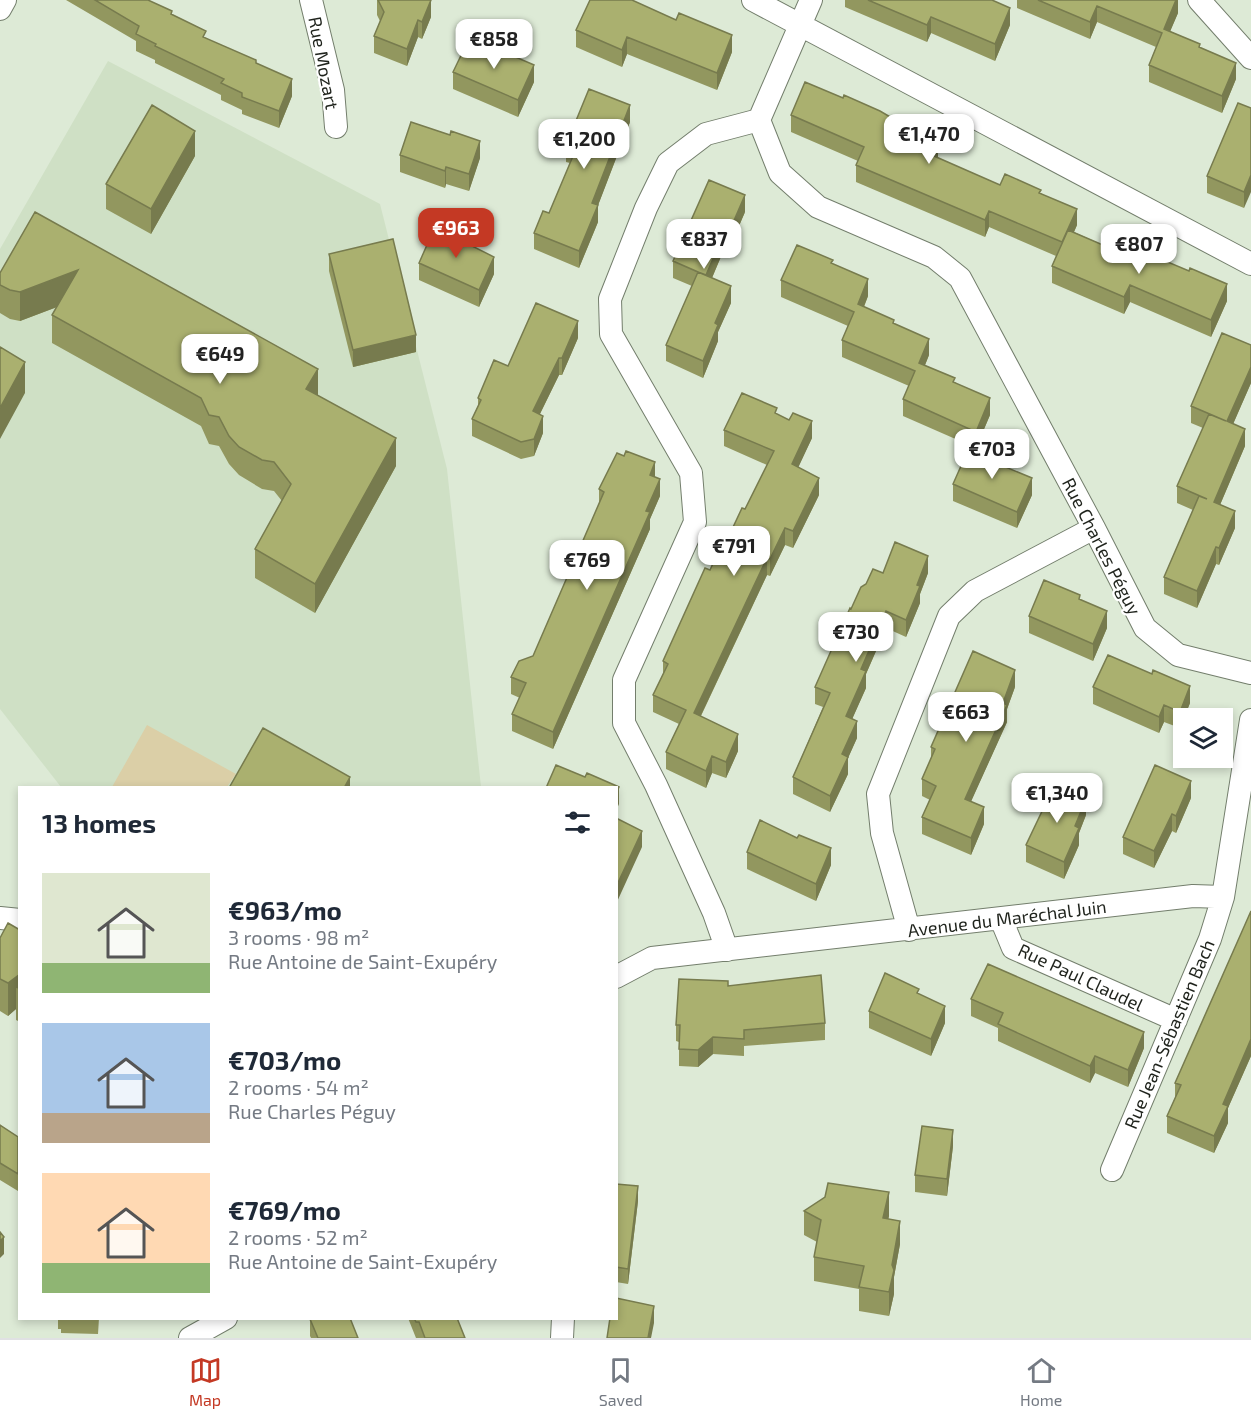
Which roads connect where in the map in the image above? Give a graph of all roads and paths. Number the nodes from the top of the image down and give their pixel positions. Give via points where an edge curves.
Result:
1 (5, 0) edge
2 (311, 0) edge
3 (753, 0) edge
4 (811, 0) edge
5 (1199, 0) edge
6 (0, 9) edge
7 (801, 25) junction
8 (1251, 58) edge
9 (759, 120) junction
10 (336, 127) dead end
11 (1251, 264) edge
12 (1094, 528) junction
13 (1251, 673) edge
14 (1251, 720) edge
15 (1223, 897) junction
16 (0, 918) edge
17 (18, 920) edge
18 (1001, 920) junction
19 (909, 930) junction
20 (727, 950) junction
21 (618, 976) edge
22 (1176, 1020) junction
23 (1112, 1170) dead end
24 (222, 1320) edge
25 (563, 1320) edge
26 (190, 1338) edge
27 (561, 1338) edge

1 - 6 street
2 - 10 street, Rue Mozart via 333,90
3 - 7 street
4 - 7 street
5 - 8 street
7 - 9 street
7 - 11 street
9 - 12 street, Rue Charles Péguy via 780,173 818,207 934,258 960,278
9 - 20 street via 706,134 668,163 610,299 611,334 691,473 695,522 624,680 624,723 657,785
12 - 13 street, Rue Charles Péguy via 1145,628 1178,655
12 - 19 street via 975,591 949,616 878,794 882,833
14 - 15 street
15 - 18 street, Avenue du Maréchal Juin via 1193,896
15 - 22 street, Rue Jean-Sébastien Bach
16 - 17 street
18 - 19 street, Avenue du Maréchal Juin
18 - 22 street, Rue Paul Claudel via 1013,948
19 - 20 street, Avenue du Maréchal Juin
20 - 21 street, Avenue du Maréchal Juin via 652,958
22 - 23 street, Rue Jean-Sébastien Bach
24 - 26 street
25 - 27 street

